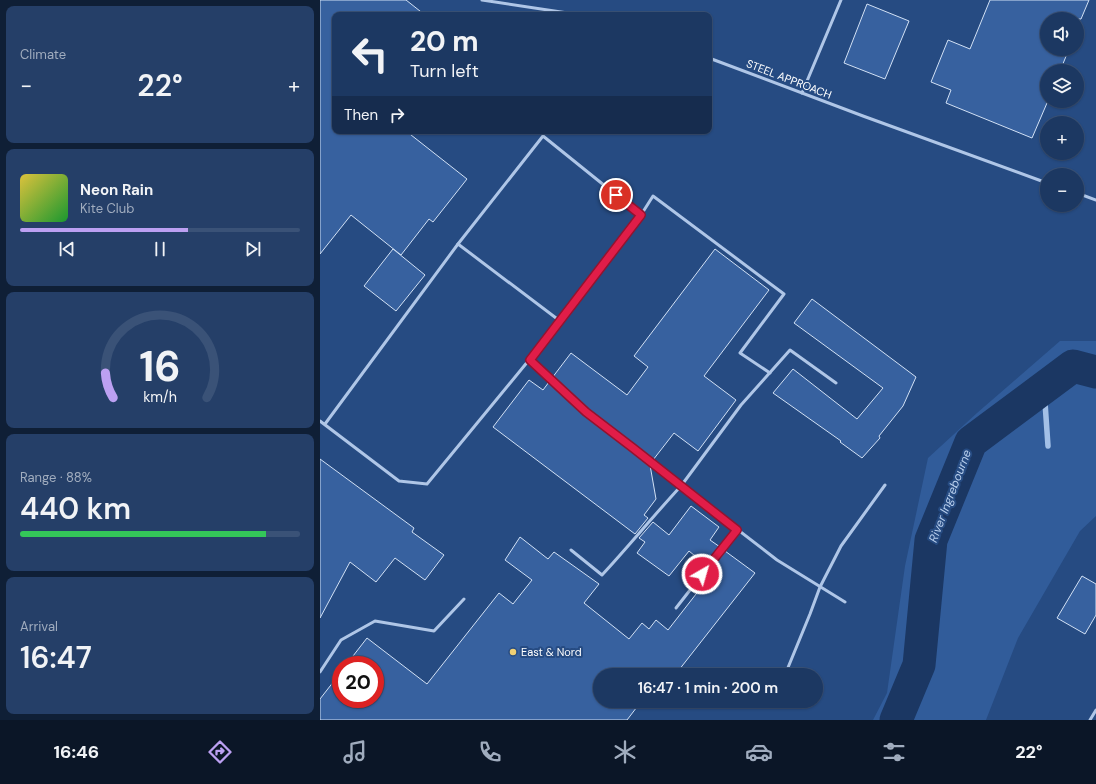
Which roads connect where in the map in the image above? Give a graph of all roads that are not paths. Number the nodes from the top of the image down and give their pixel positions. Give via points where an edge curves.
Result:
1 (482, 0) edge
2 (841, 0) edge
3 (561, 12) edge
4 (712, 59) edge
5 (802, 93) junction
6 (1040, 179) edge
7 (1084, 196) edge
8 (1096, 200) edge
9 (641, 215) junction
10 (458, 244) junction
11 (560, 321) junction
12 (530, 360) junction
13 (770, 373) junction
14 (836, 383) dead end
15 (320, 420) edge
16 (325, 424) junction
17 (886, 485) dead end
18 (681, 486) junction
19 (737, 530) junction
20 (571, 550) dead end
21 (820, 587) junction
22 (464, 599) dead end
23 (845, 602) dead end
24 (676, 608) dead end
25 (789, 668) edge
26 (320, 672) edge
27 (1096, 710) edge
28 (1090, 720) edge

1 - 3 lane
2 - 5 lane
4 - 5 lane, STEEL APPROACH
5 - 6 lane, STEEL APPROACH
7 - 8 lane
9 - 10 lane via 543,136
9 - 11 lane
9 - 13 lane via 653,196 784,294 740,352
10 - 11 lane
10 - 16 lane
11 - 12 lane
12 - 16 lane via 427,484 399,481
12 - 18 lane via 586,412
13 - 14 lane via 790,350
13 - 18 lane via 741,405
15 - 16 lane
17 - 21 lane via 841,546
18 - 19 lane
18 - 20 lane via 602,576
19 - 21 lane via 777,560
19 - 24 lane
21 - 23 lane
21 - 25 lane
22 - 26 lane via 434,631 375,621 341,640
27 - 28 lane

